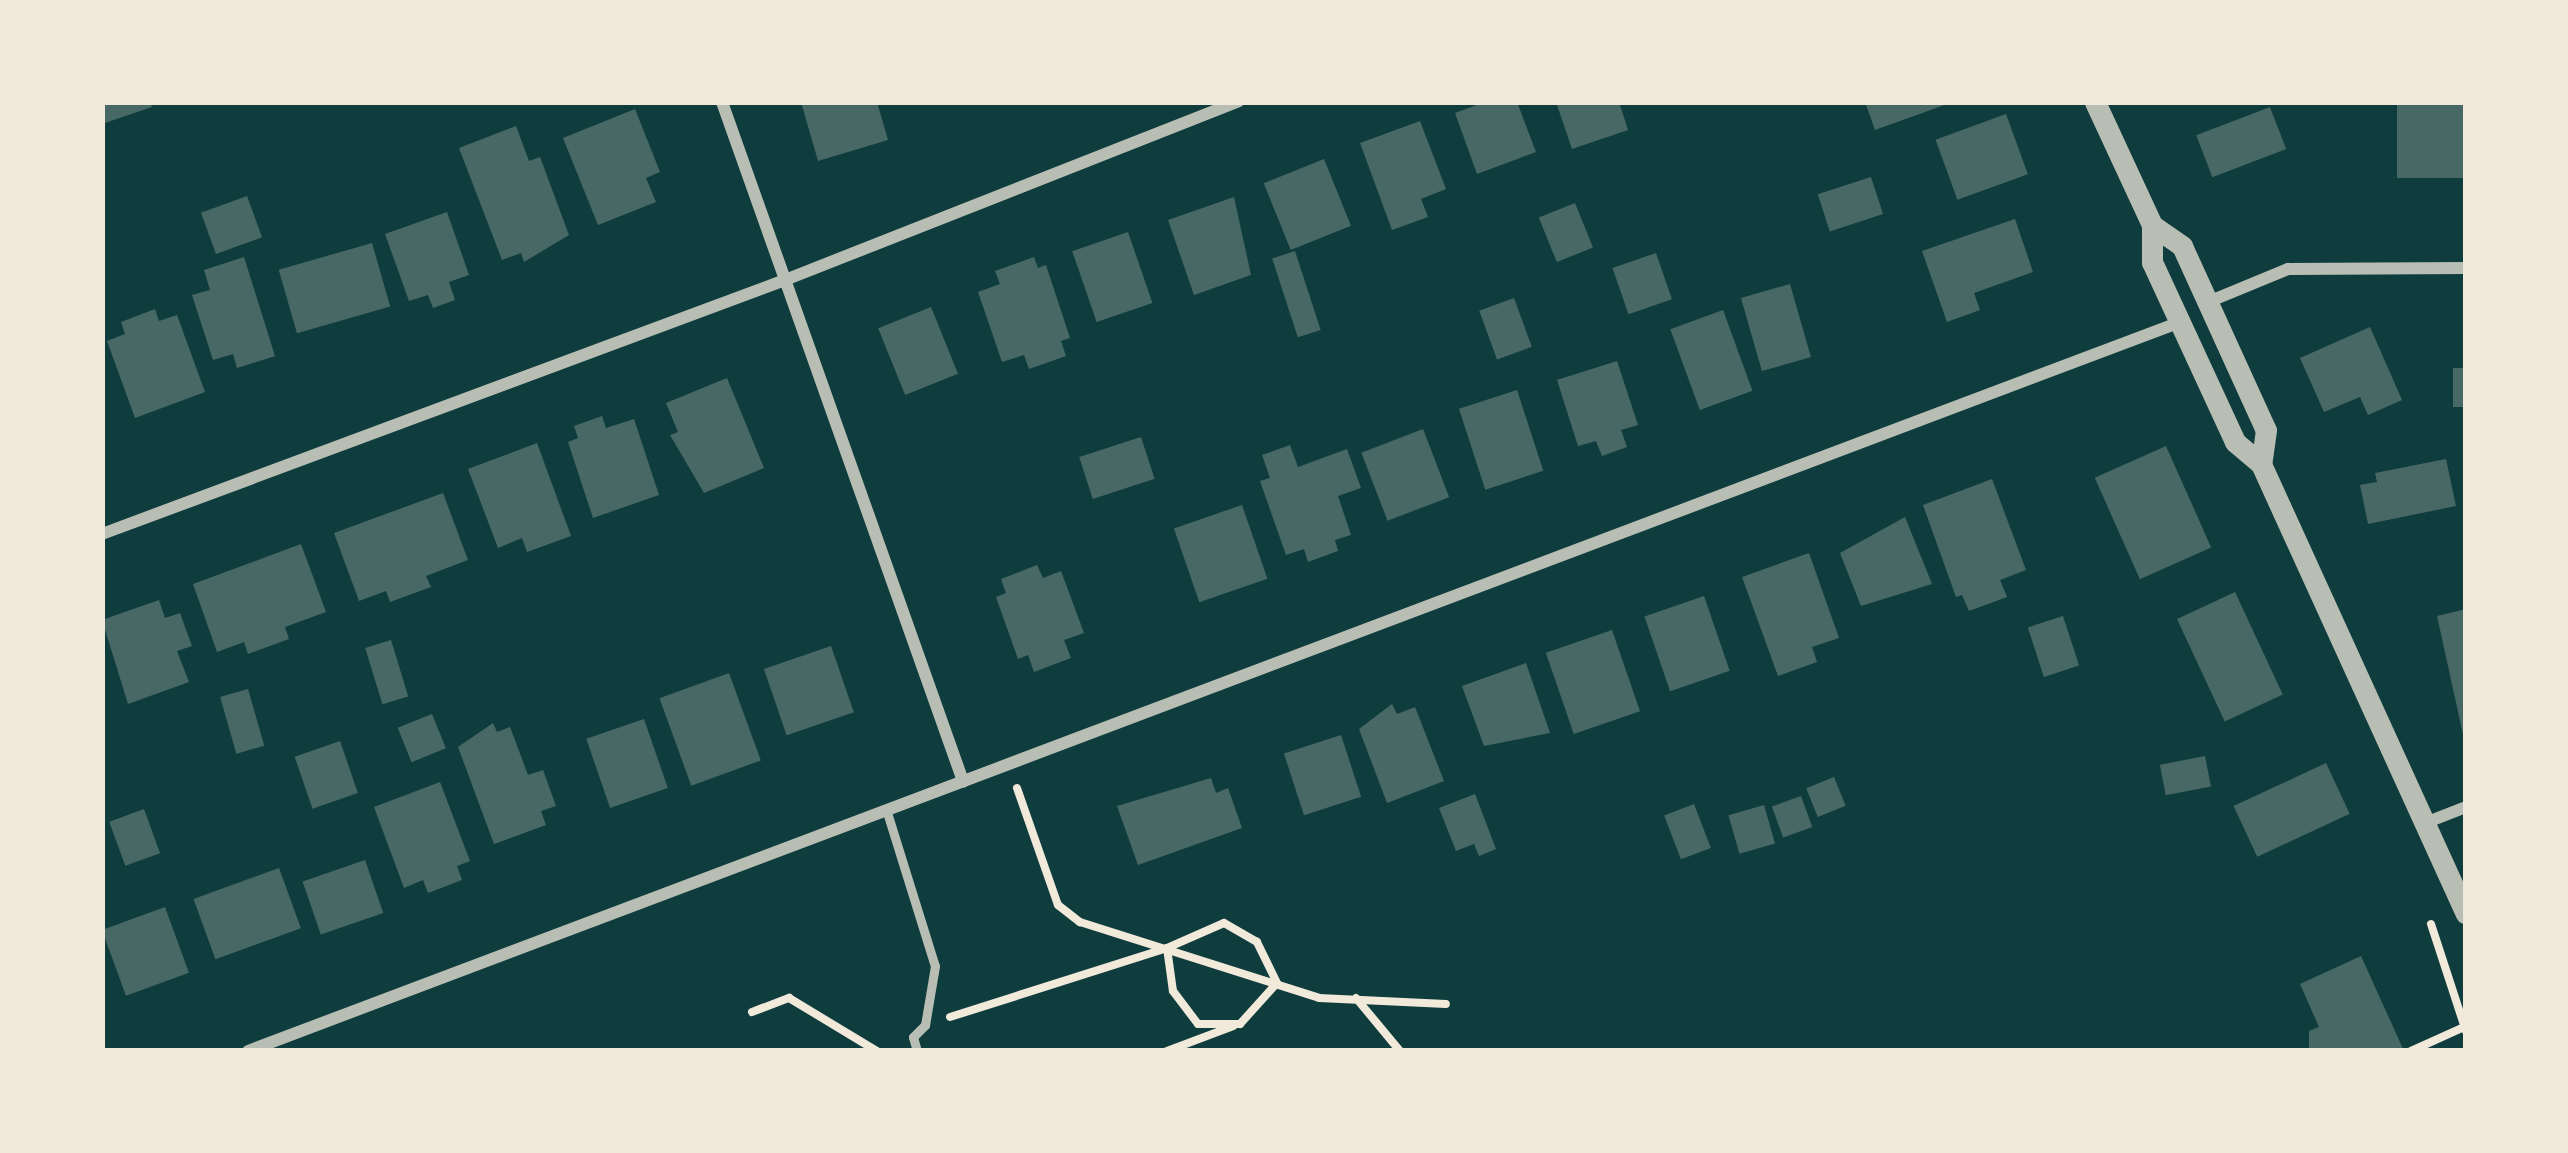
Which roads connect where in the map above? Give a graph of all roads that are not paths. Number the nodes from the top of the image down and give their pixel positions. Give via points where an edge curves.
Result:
1 (722, 102) edge
2 (1238, 102) edge
3 (2095, 102) edge
4 (2152, 225) junction
5 (2466, 268) edge
6 (785, 280) junction
7 (2208, 302) junction
8 (2180, 322) junction
9 (2261, 464) junction
10 (102, 533) edge
11 (963, 781) junction
12 (2466, 807) edge
13 (886, 809) junction
14 (2425, 823) junction
15 (2466, 914) edge
16 (248, 1051) edge
17 (917, 1051) edge

1 - 6 street
2 - 6 street
3 - 4 street
4 - 7 street via 2182,246
4 - 8 street via 2152,262
5 - 7 street via 2288,269
6 - 10 street
6 - 11 street
7 - 9 street via 2266,430
8 - 9 street via 2235,442
8 - 11 street
9 - 14 street
11 - 13 street
12 - 14 street
13 - 16 street
13 - 17 lane via 935,966 925,1025 913,1036
14 - 15 street

